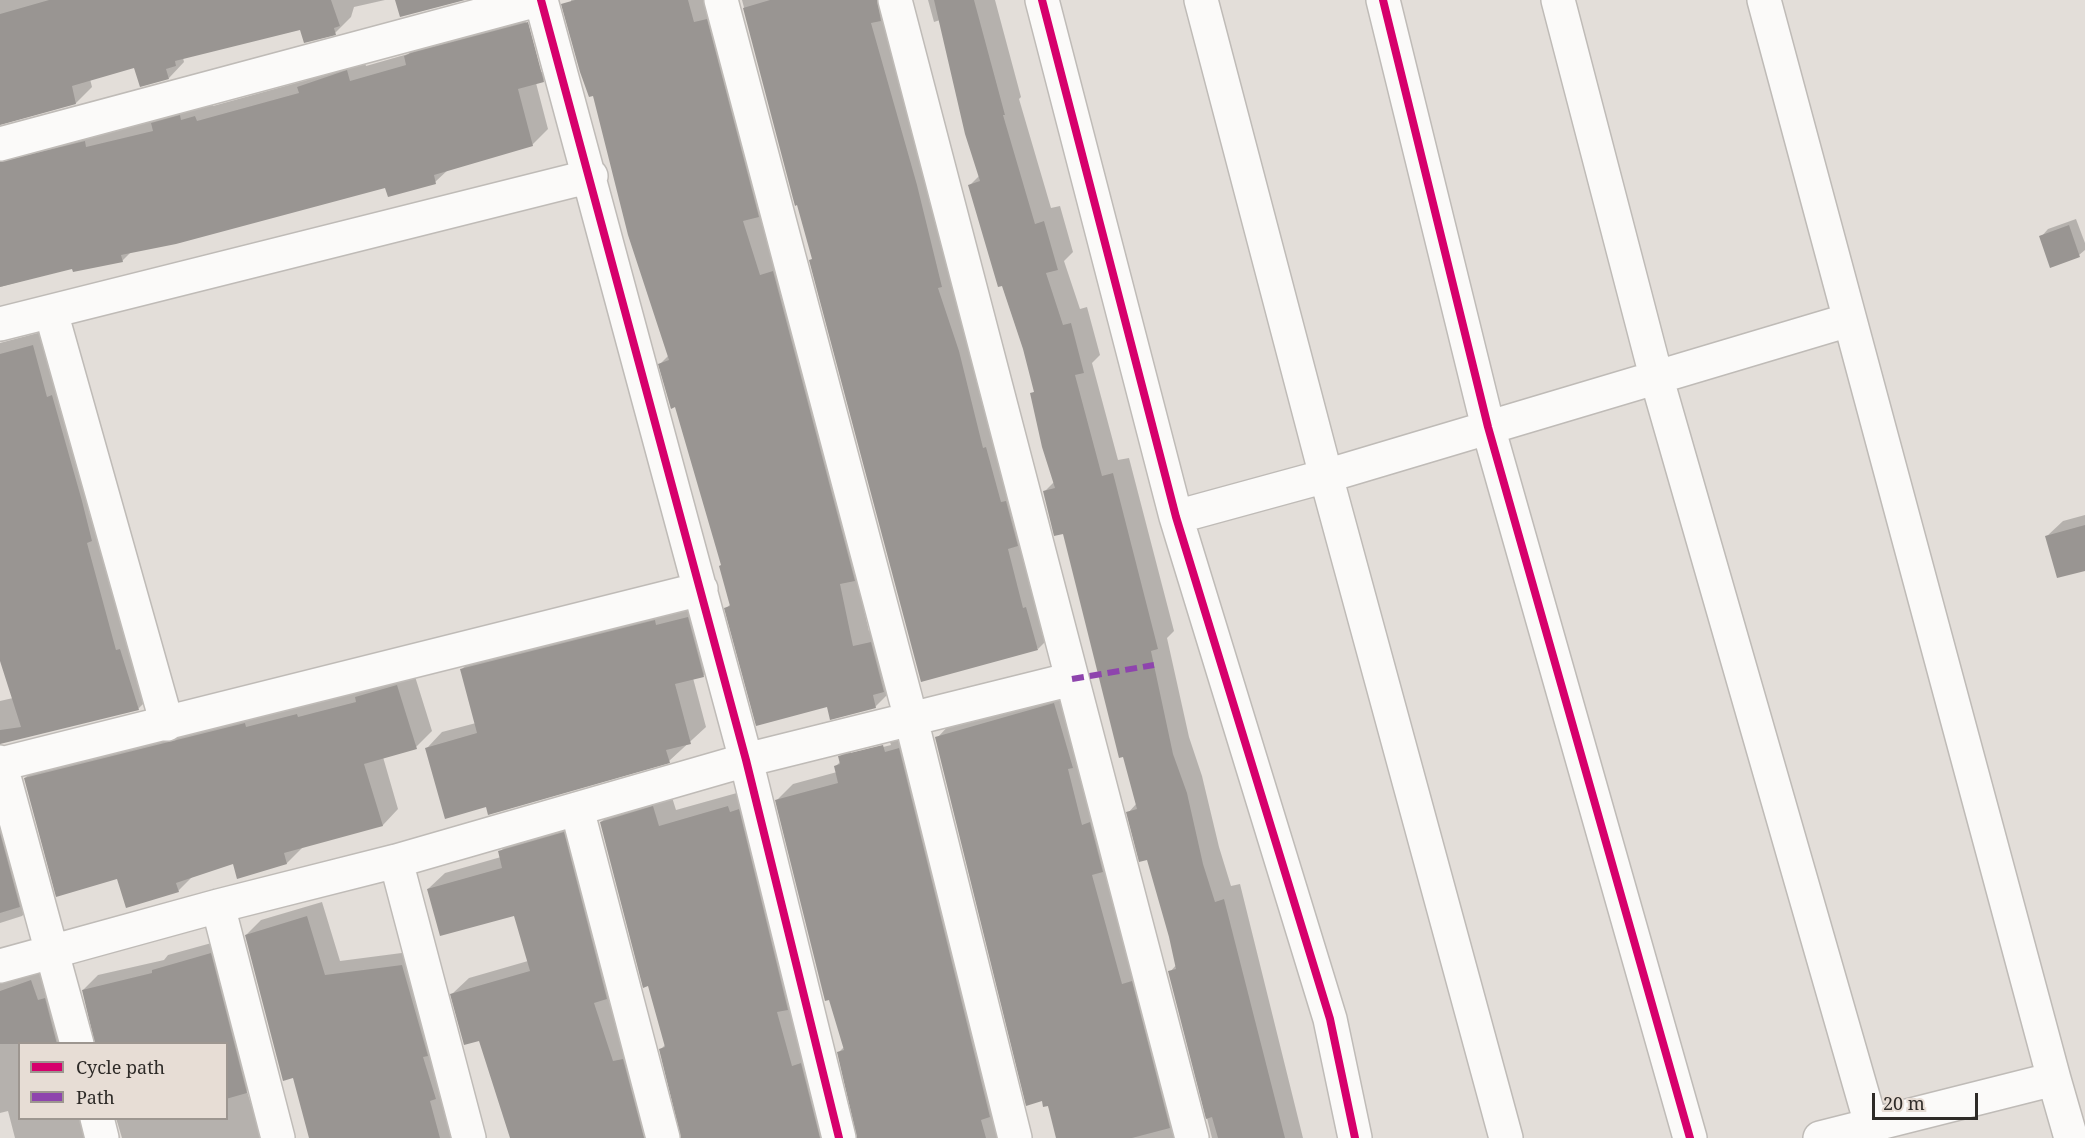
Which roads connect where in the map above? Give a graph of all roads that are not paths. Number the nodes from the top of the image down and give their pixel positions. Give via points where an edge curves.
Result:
1 (539, 0) edge
2 (721, 0) edge
3 (895, 0) edge
4 (1042, 0) edge
5 (1201, 0) edge
6 (1383, 0) edge
7 (1558, 0) edge
8 (1764, 0) edge
9 (0, 144) edge
10 (591, 176) junction
11 (51, 312) junction
12 (1849, 320) junction
13 (0, 324) edge
14 (1656, 376) junction
15 (1488, 427) junction
16 (1326, 476) junction
17 (1176, 517) junction
18 (701, 589) junction
19 (1072, 679) junction
20 (911, 719) junction
21 (167, 724) junction
22 (746, 760) junction
23 (0, 763) edge
24 (577, 809) junction
25 (396, 861) junction
26 (218, 906) junction
27 (53, 951) junction
28 (0, 966) edge
29 (76, 1042) edge
30 (2054, 1079) junction
31 (97, 1120) edge
32 (1871, 1124) junction
33 (102, 1138) edge
34 (278, 1138) edge
35 (469, 1138) edge
36 (663, 1138) edge
37 (839, 1138) edge
38 (1015, 1138) edge
39 (1192, 1138) edge
40 (1355, 1138) edge
41 (1506, 1138) edge
42 (1690, 1138) edge
43 (1820, 1138) edge
44 (2071, 1138) edge

1 - 9 street
1 - 10 street
2 - 20 street
3 - 19 street
4 - 17 street
5 - 16 street
6 - 15 street
7 - 14 street
8 - 12 street
10 - 11 street
10 - 18 street
11 - 13 street
11 - 21 street
12 - 14 street
12 - 30 street
14 - 15 street
14 - 32 street
15 - 16 street
15 - 42 street
16 - 17 street
16 - 41 street
17 - 40 street via 1330,1019
18 - 21 street
18 - 22 street
19 - 20 street
19 - 39 street
20 - 22 street
20 - 38 street
21 - 23 street
22 - 24 street
22 - 37 street
23 - 27 street
24 - 25 street
24 - 36 street
25 - 26 street
25 - 35 street
26 - 27 street
26 - 34 street
27 - 28 street
27 - 29 street
30 - 32 street
30 - 44 street
31 - 33 street
32 - 43 street

